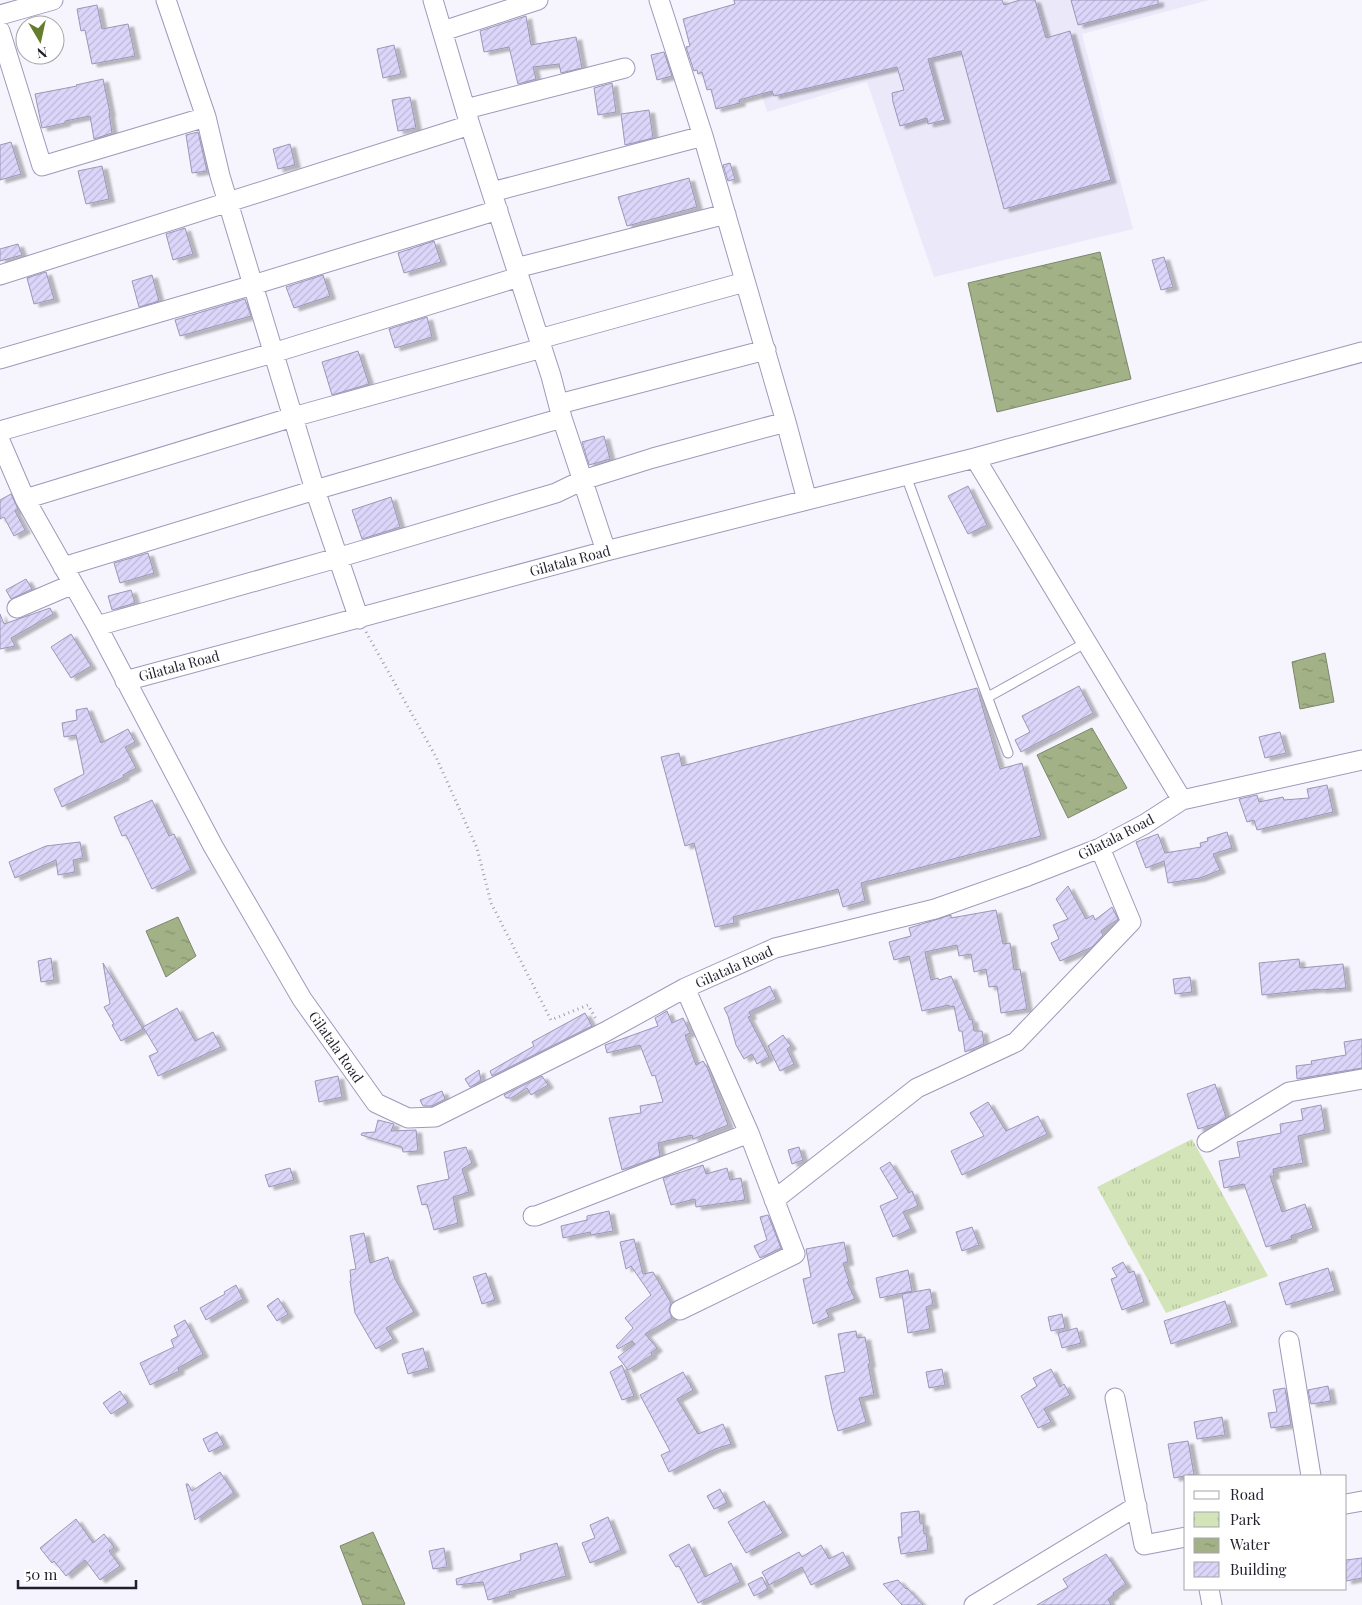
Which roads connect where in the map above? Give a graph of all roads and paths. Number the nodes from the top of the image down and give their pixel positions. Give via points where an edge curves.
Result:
1 (53, 0) edge
2 (166, 0) edge
3 (433, 0) edge
4 (538, 0) edge
5 (660, 0) edge
6 (0, 15) edge
7 (0, 31) edge
8 (443, 31) junction
9 (625, 68) dead end
10 (206, 117) junction
11 (468, 117) junction
12 (703, 136) junction
13 (492, 192) junction
14 (227, 202) junction
15 (498, 210) junction
16 (726, 214) junction
17 (518, 273) junction
18 (0, 276) edge
19 (746, 282) junction
20 (252, 285) junction
21 (540, 344) junction
22 (766, 350) junction
23 (273, 352) junction
24 (1362, 352) edge
25 (0, 359) edge
26 (561, 411) junction
27 (293, 418) junction
28 (786, 422) junction
29 (0, 431) edge
30 (0, 440) edge
31 (975, 458) junction
32 (906, 476) junction
33 (583, 480) junction
34 (315, 490) junction
35 (25, 498) junction
36 (807, 500) junction
37 (606, 551) junction
38 (337, 558) junction
39 (63, 567) junction
40 (73, 584) junction
41 (17, 608) dead end
42 (359, 619) junction
43 (97, 626) junction
44 (1087, 642) junction
45 (124, 681) junction
46 (988, 697) junction
47 (1008, 753) dead end
48 (1362, 760) edge
49 (1182, 800) junction
50 (1100, 848) junction
51 (685, 988) junction
52 (605, 1032) junction
53 (1362, 1078) edge
54 (749, 1133) junction
55 (1207, 1142) dead end
56 (774, 1200) junction
57 (532, 1216) dead end
58 (680, 1310) dead end
59 (1289, 1341) dead end
60 (1115, 1398) dead end
61 (1311, 1475) edge
62 (1362, 1501) edge
63 (1347, 1504) edge
64 (1137, 1506) junction
65 (1184, 1537) edge
66 (1209, 1590) edge
67 (974, 1605) edge
68 (1212, 1605) edge

1 - 6 street
2 - 10 street
3 - 8 street
4 - 8 street
5 - 12 street
7 - 10 street via 42,166
8 - 11 street
9 - 11 street
10 - 14 street
11 - 13 street
11 - 14 street
12 - 13 street
12 - 16 street
13 - 15 street
14 - 18 street
14 - 20 street
15 - 17 street
15 - 20 street
16 - 17 street
16 - 19 street
17 - 21 street
17 - 23 street
19 - 21 street
19 - 22 street
20 - 23 street
20 - 25 street
21 - 26 street
21 - 27 street
22 - 26 street
22 - 28 street
23 - 27 street
23 - 29 street
24 - 31 street, Gilatala Road
26 - 33 street
26 - 34 street
27 - 34 street
27 - 35 street
28 - 33 street
28 - 36 street
30 - 35 street
31 - 32 street, Gilatala Road
31 - 44 street
32 - 36 street, Gilatala Road
32 - 46 lane
33 - 37 street
33 - 38 street via 556,493
34 - 38 street
34 - 39 street
35 - 39 street
36 - 37 street, Gilatala Road
37 - 42 street, Gilatala Road
38 - 42 street
38 - 43 street
39 - 40 street
40 - 41 street
40 - 43 street
42 - 45 street, Gilatala Road
42 - 52 path via 436,757 477,848 491,903 551,1020 588,1006
43 - 45 street
44 - 46 lane
44 - 49 street
45 - 52 street, Gilatala Road via 302,999 376,1103 408,1118 435,1117
46 - 47 lane
48 - 49 street, Gilatala Road
49 - 50 street, Gilatala Road
50 - 51 street, Gilatala Road via 935,909 775,948
50 - 56 street via 1132,922 1016,1042 917,1088
51 - 52 street, Gilatala Road
51 - 54 street
53 - 55 street via 1289,1092
54 - 56 street
54 - 57 street
56 - 58 street via 796,1254
59 - 61 street
60 - 64 street
62 - 63 street
64 - 65 street via 1144,1545
64 - 67 street
66 - 68 street

